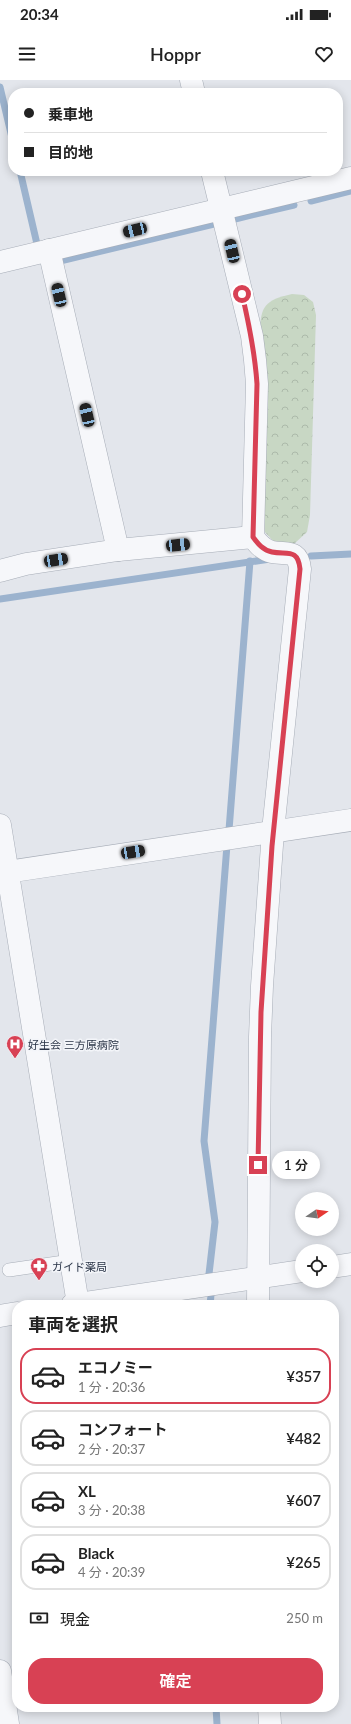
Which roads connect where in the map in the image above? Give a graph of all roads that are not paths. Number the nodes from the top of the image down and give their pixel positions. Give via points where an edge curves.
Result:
1 (213, 176) edge
2 (351, 178) edge
3 (222, 209) junction
4 (49, 250) junction
5 (0, 262) edge
6 (253, 537) junction
7 (118, 550) junction
8 (0, 571) edge
9 (351, 820) edge
10 (0, 825) edge
11 (273, 831) junction
12 (4, 872) edge
13 (71, 1261) junction
14 (351, 1264) edge
15 (339, 1266) edge
16 (9, 1270) dead end
17 (295, 1272) edge
18 (257, 1277) junction
19 (75, 1300) edge
20 (108, 1300) edge
21 (258, 1300) edge
22 (12, 1314) edge
23 (0, 1316) edge
24 (0, 1671) edge
25 (269, 1712) edge
26 (8, 1724) edge
27 (270, 1724) edge

1 - 3 street
2 - 3 street
3 - 4 street
3 - 6 street via 256,360
4 - 5 street
4 - 7 street
6 - 7 street
6 - 11 street via 265,549 289,552 295,556 300,569
7 - 8 street via 26,564
9 - 11 street
10 - 12 street
11 - 12 street
11 - 18 street via 261,1012
12 - 13 street
13 - 16 lane
13 - 19 street
14 - 15 street
17 - 18 street
18 - 20 street
18 - 21 street
22 - 23 street
24 - 26 street
25 - 27 street

